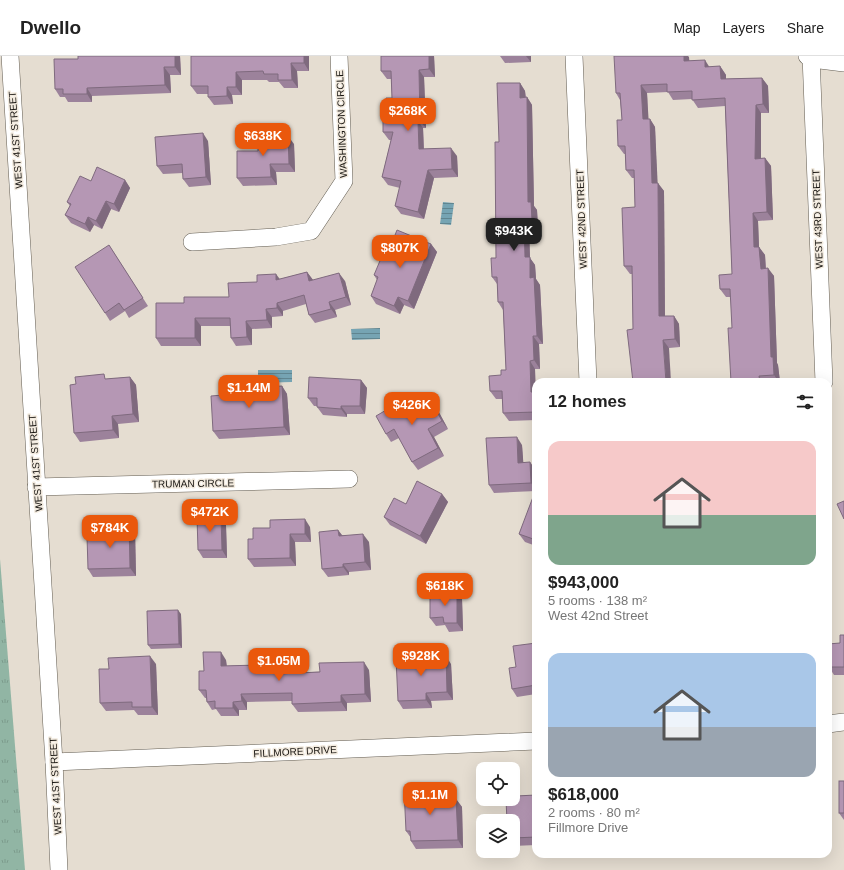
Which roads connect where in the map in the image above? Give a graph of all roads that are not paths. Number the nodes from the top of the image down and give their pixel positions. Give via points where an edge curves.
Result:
1 (10, 56) edge
2 (339, 56) edge
3 (574, 56) edge
4 (810, 56) edge
5 (844, 63) edge
6 (192, 242) dead end
7 (588, 378) edge
8 (824, 378) edge
9 (349, 479) dead end
10 (36, 487) junction
11 (844, 722) edge
12 (832, 724) edge
13 (532, 741) edge
14 (54, 762) junction
15 (59, 870) edge

1 - 10 street, WEST 41ST STREET
2 - 6 street, WASHINGTON CIRCLE via 344,181 311,232 276,237
3 - 7 street, WEST 42ND STREET
4 - 5 street via 812,59
4 - 8 street, WEST 43RD STREET
9 - 10 street, TRUMAN CIRCLE
10 - 14 street, WEST 41ST STREET
11 - 12 street
13 - 14 street, FILLMORE DRIVE
14 - 15 street, WEST 41ST STREET

